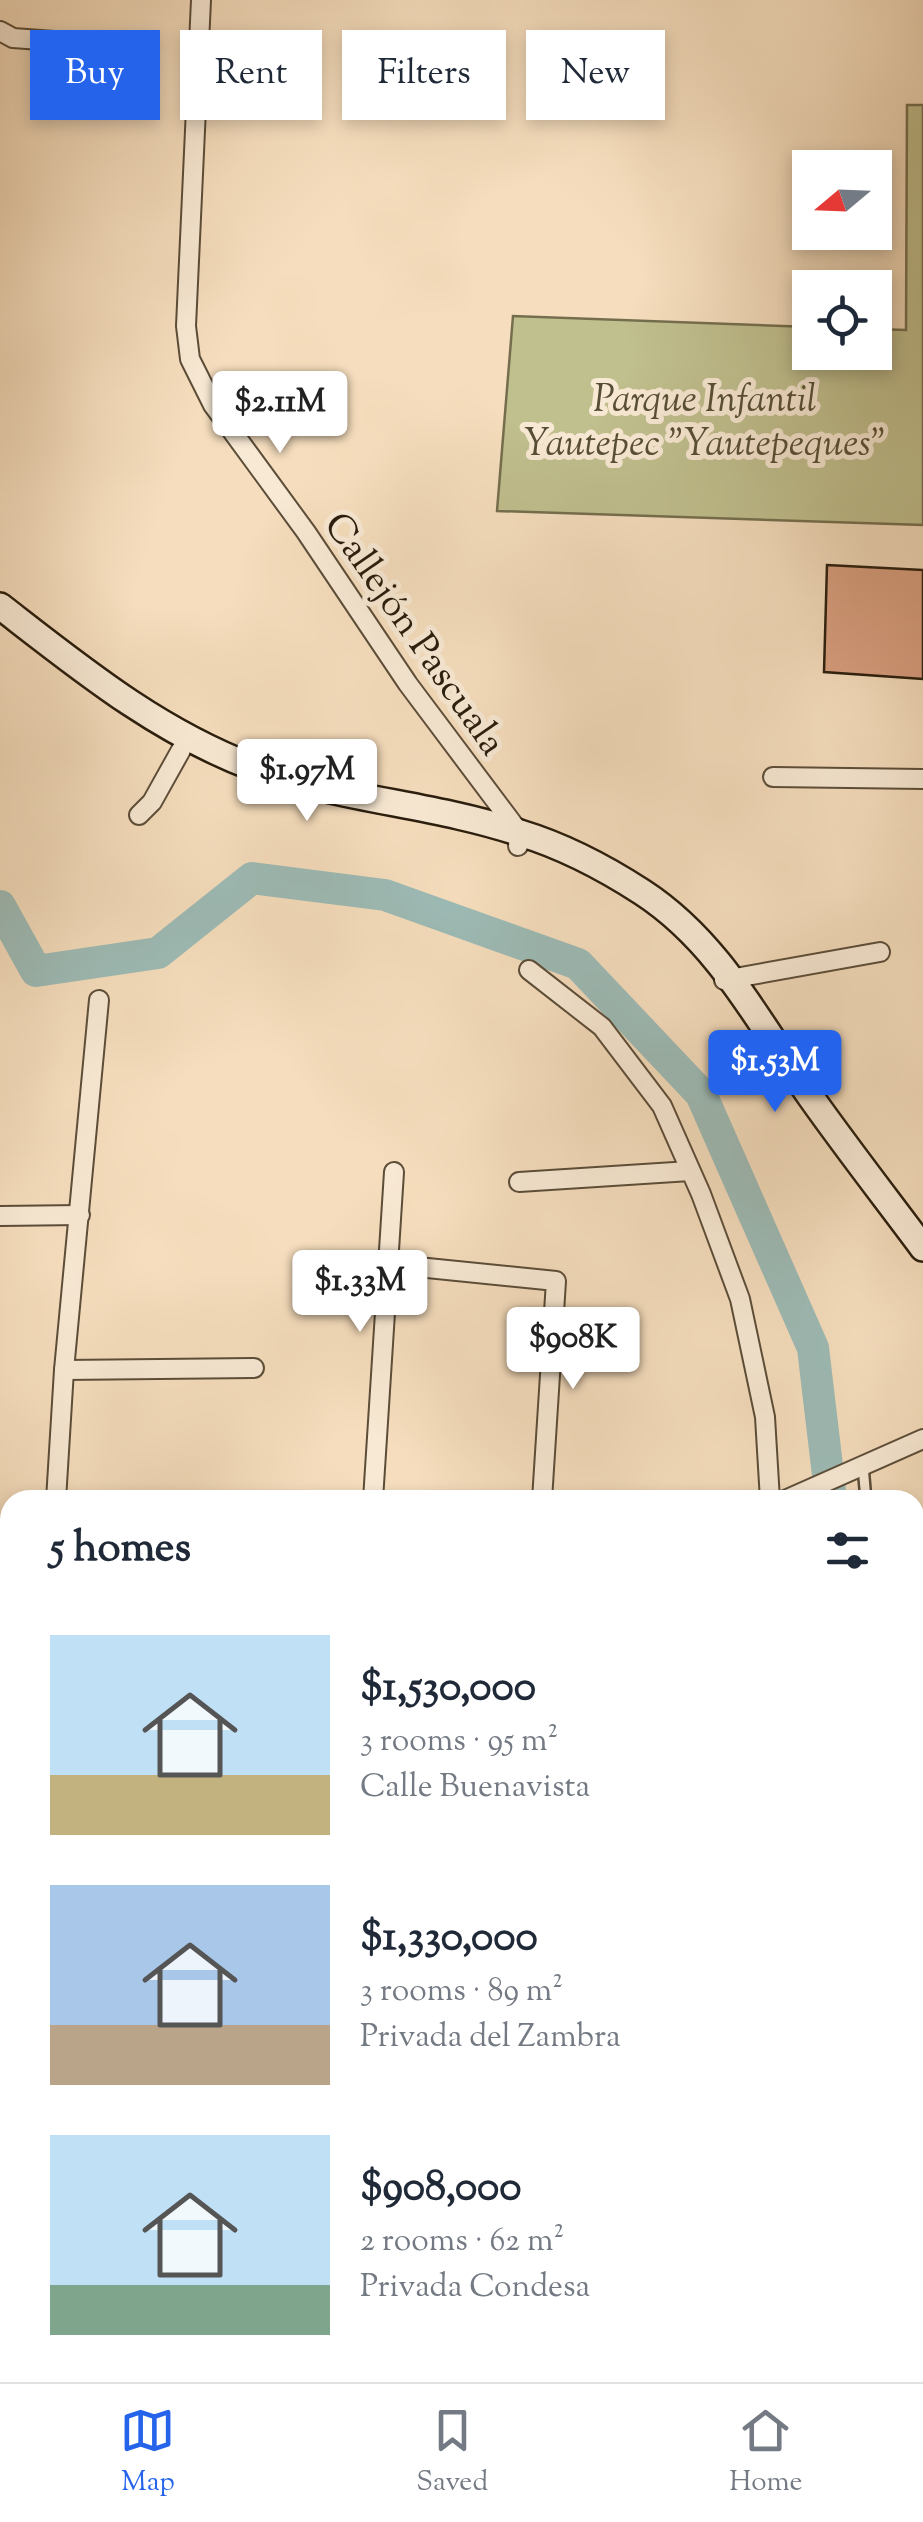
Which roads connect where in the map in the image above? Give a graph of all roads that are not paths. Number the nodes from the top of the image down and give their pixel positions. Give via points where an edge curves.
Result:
1 (201, 0) edge
2 (0, 31) edge
3 (30, 39) edge
4 (0, 606) edge
5 (0, 626) edge
6 (149, 724) junction
7 (182, 750) junction
8 (255, 774) junction
9 (774, 777) dead end
10 (923, 779) edge
11 (139, 815) dead end
12 (519, 839) junction
13 (880, 952) dead end
14 (528, 970) dead end
15 (726, 980) junction
16 (99, 1000) dead end
17 (690, 1171) junction
18 (394, 1172) dead end
19 (520, 1182) dead end
20 (80, 1215) junction
21 (0, 1216) edge
22 (923, 1248) edge
23 (388, 1264) junction
24 (923, 1266) edge
25 (254, 1368) dead end
26 (64, 1370) junction
27 (923, 1439) edge
28 (863, 1466) junction
29 (57, 1490) edge
30 (374, 1490) edge
31 (543, 1490) edge
32 (769, 1490) edge
33 (808, 1490) edge
34 (865, 1490) edge

1 - 12 street, Callejón Pascuala via 186,326 190,359 213,405
2 - 3 street
4 - 6 main road
5 - 6 main road
6 - 7 main road
6 - 8 main road
7 - 8 main road
7 - 11 street
8 - 12 main road via 294,792
9 - 10 street
12 - 15 main road via 673,925
13 - 15 street
14 - 17 street via 602,1027 662,1106
15 - 22 main road
15 - 24 main road via 804,1110
16 - 20 street
17 - 19 street
17 - 32 street via 740,1300 765,1417
18 - 23 street
20 - 21 street
20 - 26 street
23 - 30 street
23 - 31 street via 556,1281
25 - 26 street
26 - 29 street
27 - 28 street
28 - 33 street
28 - 34 lane

